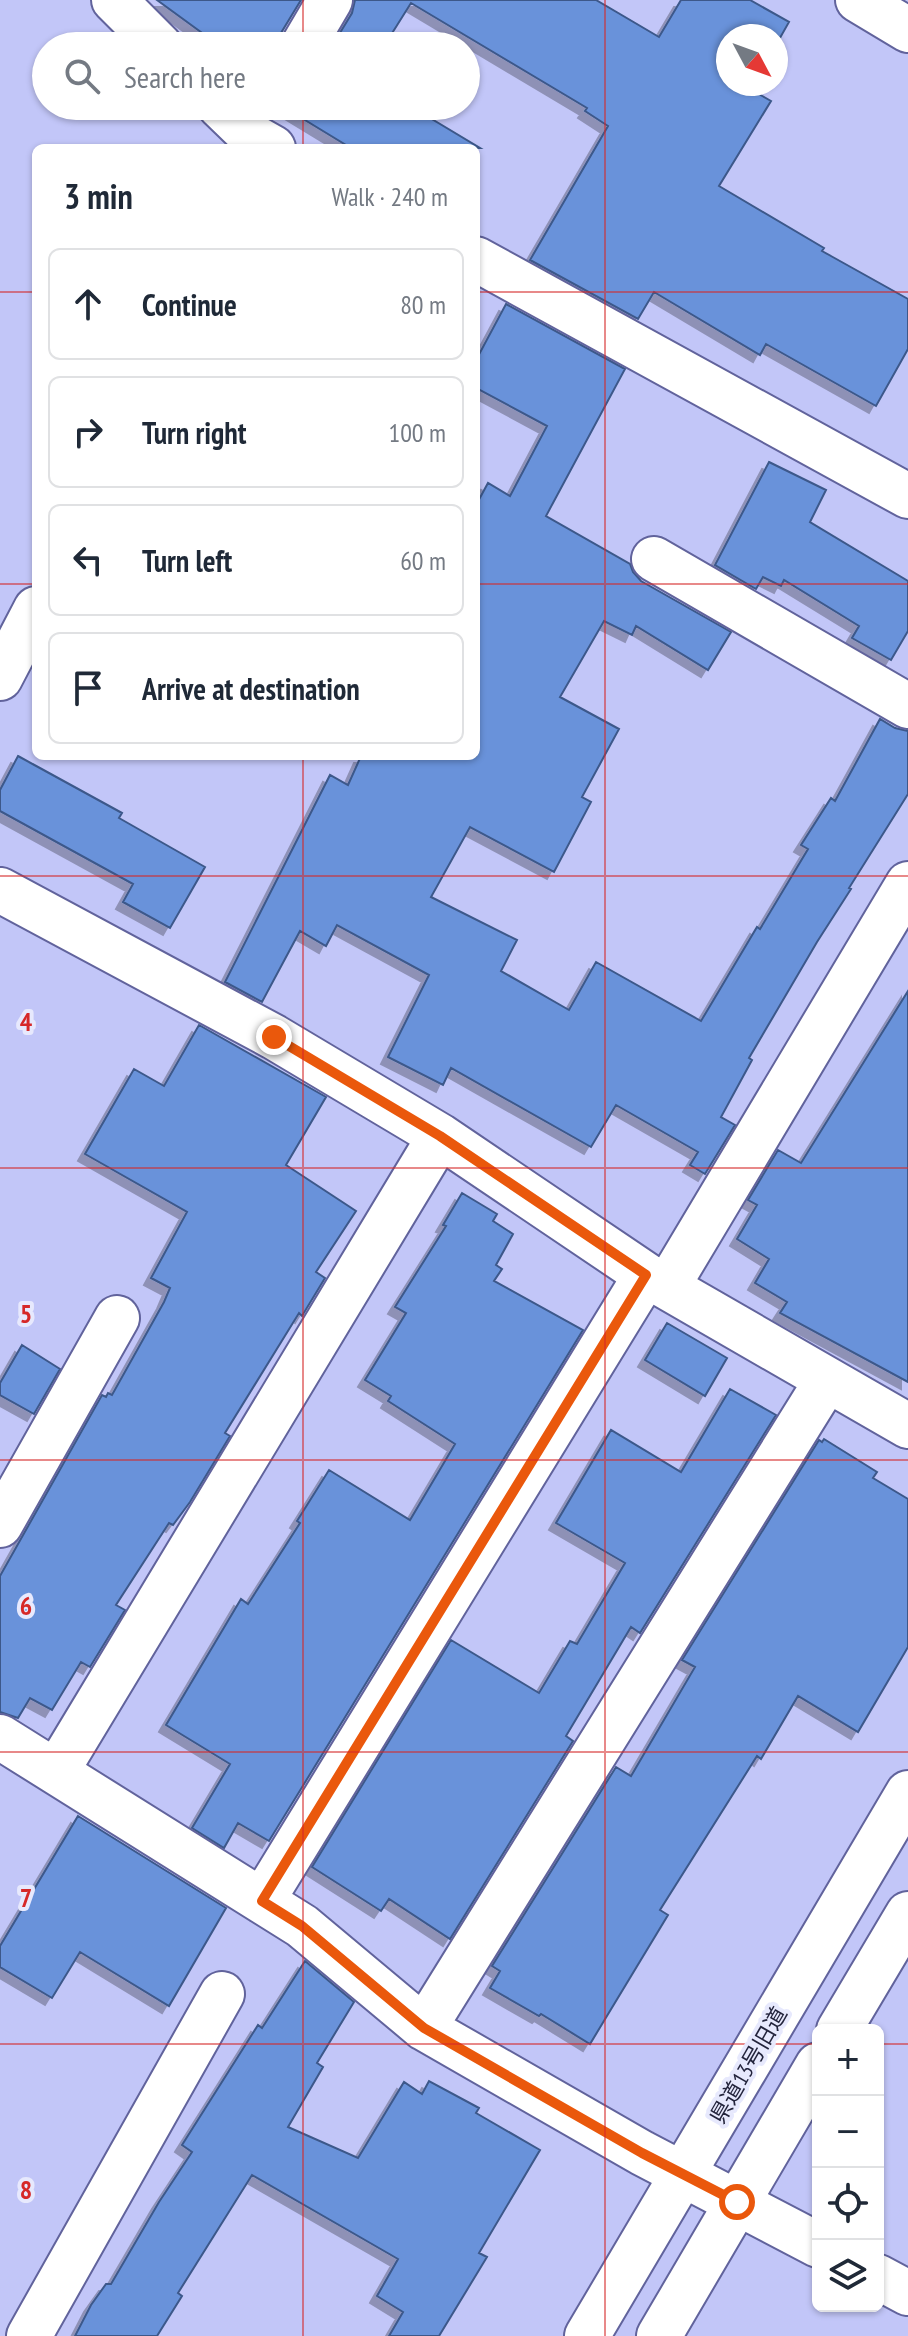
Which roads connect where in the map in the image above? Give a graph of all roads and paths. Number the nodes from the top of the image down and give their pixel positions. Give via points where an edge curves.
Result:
1 (114, 0) edge
2 (330, 0) edge
3 (858, 0) edge
4 (908, 30) edge
5 (146, 32) edge
6 (311, 32) edge
7 (480, 261) edge
8 (908, 496) edge
9 (654, 559) dead end
10 (32, 617) edge
11 (0, 678) edge
12 (908, 706) edge
13 (908, 884) edge
14 (0, 890) edge
15 (440, 1136) junction
16 (657, 1281) junction
17 (117, 1318) dead end
18 (827, 1380) junction
19 (908, 1426) edge
20 (0, 1525) edge
21 (0, 1737) edge
22 (56, 1772) junction
23 (908, 1793) edge
24 (262, 1901) junction
25 (908, 1914) edge
26 (222, 1994) dead end
27 (843, 2024) edge
28 (424, 2028) junction
29 (812, 2075) edge
30 (683, 2175) junction
31 (737, 2202) junction
32 (812, 2242) edge
33 (884, 2280) edge
34 (908, 2293) edge
35 (29, 2336) edge
36 (587, 2336) edge
37 (659, 2336) edge

1 - 5 street
2 - 6 street
3 - 4 street
7 - 8 street
9 - 12 street
10 - 11 street
13 - 16 street
14 - 15 street via 274,1037
15 - 16 street
15 - 22 street
16 - 18 street
16 - 24 street
17 - 20 street
18 - 19 street
18 - 28 street
21 - 22 street
22 - 24 street
23 - 30 street, 県道13号旧道
24 - 28 street via 302,1926
25 - 27 street
26 - 35 street
28 - 30 street
29 - 31 street
30 - 31 street
30 - 36 street, 県道13号旧道
31 - 32 street
31 - 37 street
33 - 34 street

